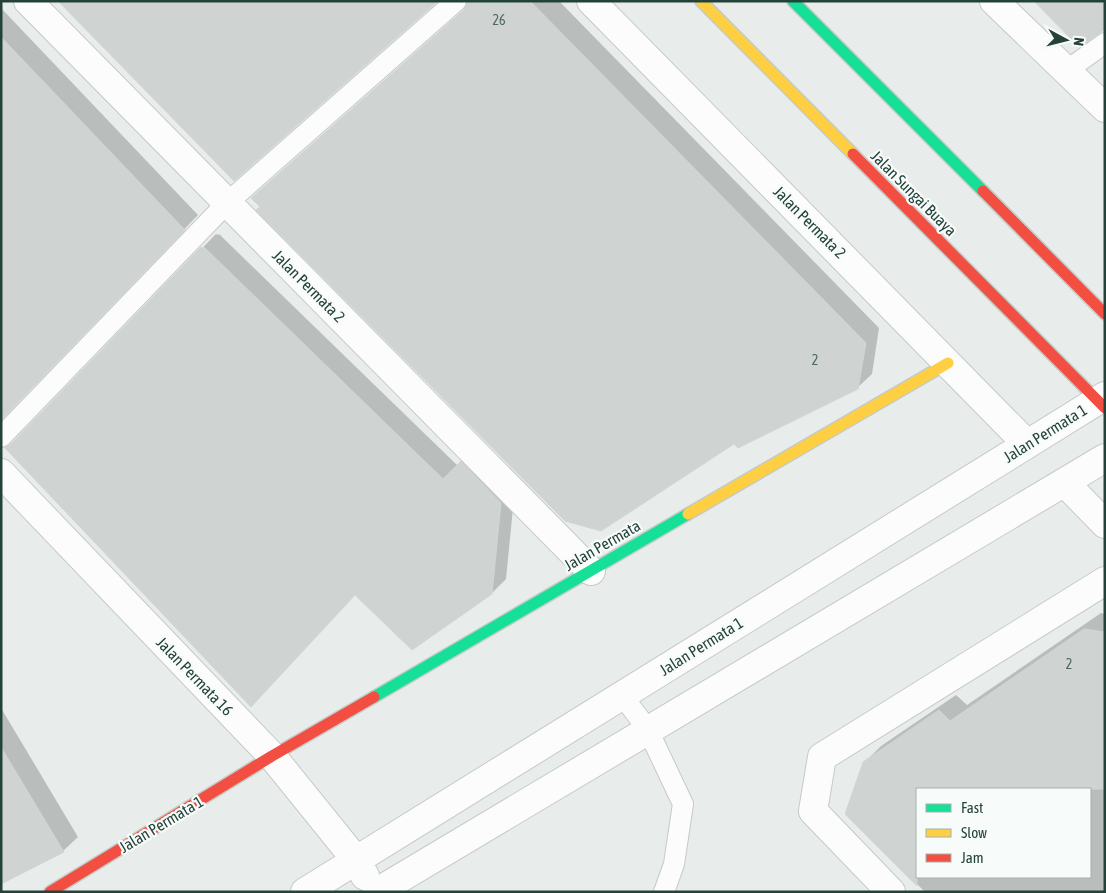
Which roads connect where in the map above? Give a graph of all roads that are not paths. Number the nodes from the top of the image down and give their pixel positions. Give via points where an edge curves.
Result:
1 (28, 1) edge
2 (456, 1) edge
3 (591, 1) edge
4 (701, 1) edge
5 (793, 1) edge
6 (994, 1) edge
7 (1105, 43) edge
8 (1066, 71) junction
9 (1105, 108) edge
10 (227, 203) junction
11 (1105, 314) edge
12 (948, 362) junction
13 (1102, 402) edge
14 (1, 437) edge
15 (1027, 444) junction
16 (1105, 458) edge
17 (2, 474) edge
18 (1065, 483) junction
19 (1105, 524) edge
20 (591, 571) junction
21 (1105, 581) edge
22 (622, 695) junction
23 (648, 730) junction
24 (272, 756) junction
25 (356, 860) junction
26 (50, 892) edge
27 (305, 892) edge
28 (375, 892) edge
29 (664, 892) edge
30 (891, 892) edge

1 - 10 street, Jalan Permata 2
2 - 10 lane
3 - 12 street, Jalan Permata 2
4 - 13 street, Jalan Sungai Buaya
5 - 11 street
6 - 8 street
7 - 8 lane
8 - 9 street
10 - 14 lane
10 - 20 street, Jalan Permata 2
12 - 15 street, Jalan Permata 2
12 - 20 street, Jalan Permata
13 - 15 street, Jalan Permata 1
15 - 22 street, Jalan Permata 1
16 - 18 street
17 - 24 street, Jalan Permata 16
18 - 19 street
18 - 23 street
20 - 24 street, Jalan Permata
21 - 30 street via 822,756 813,811
22 - 23 lane
22 - 25 street, Jalan Permata 1
23 - 28 street
23 - 29 lane via 683,804 674,864
24 - 25 street, Jalan Permata 16
24 - 26 street, Jalan Permata 1
25 - 27 street, Jalan Permata 1
25 - 28 street, Jalan Permata 16

